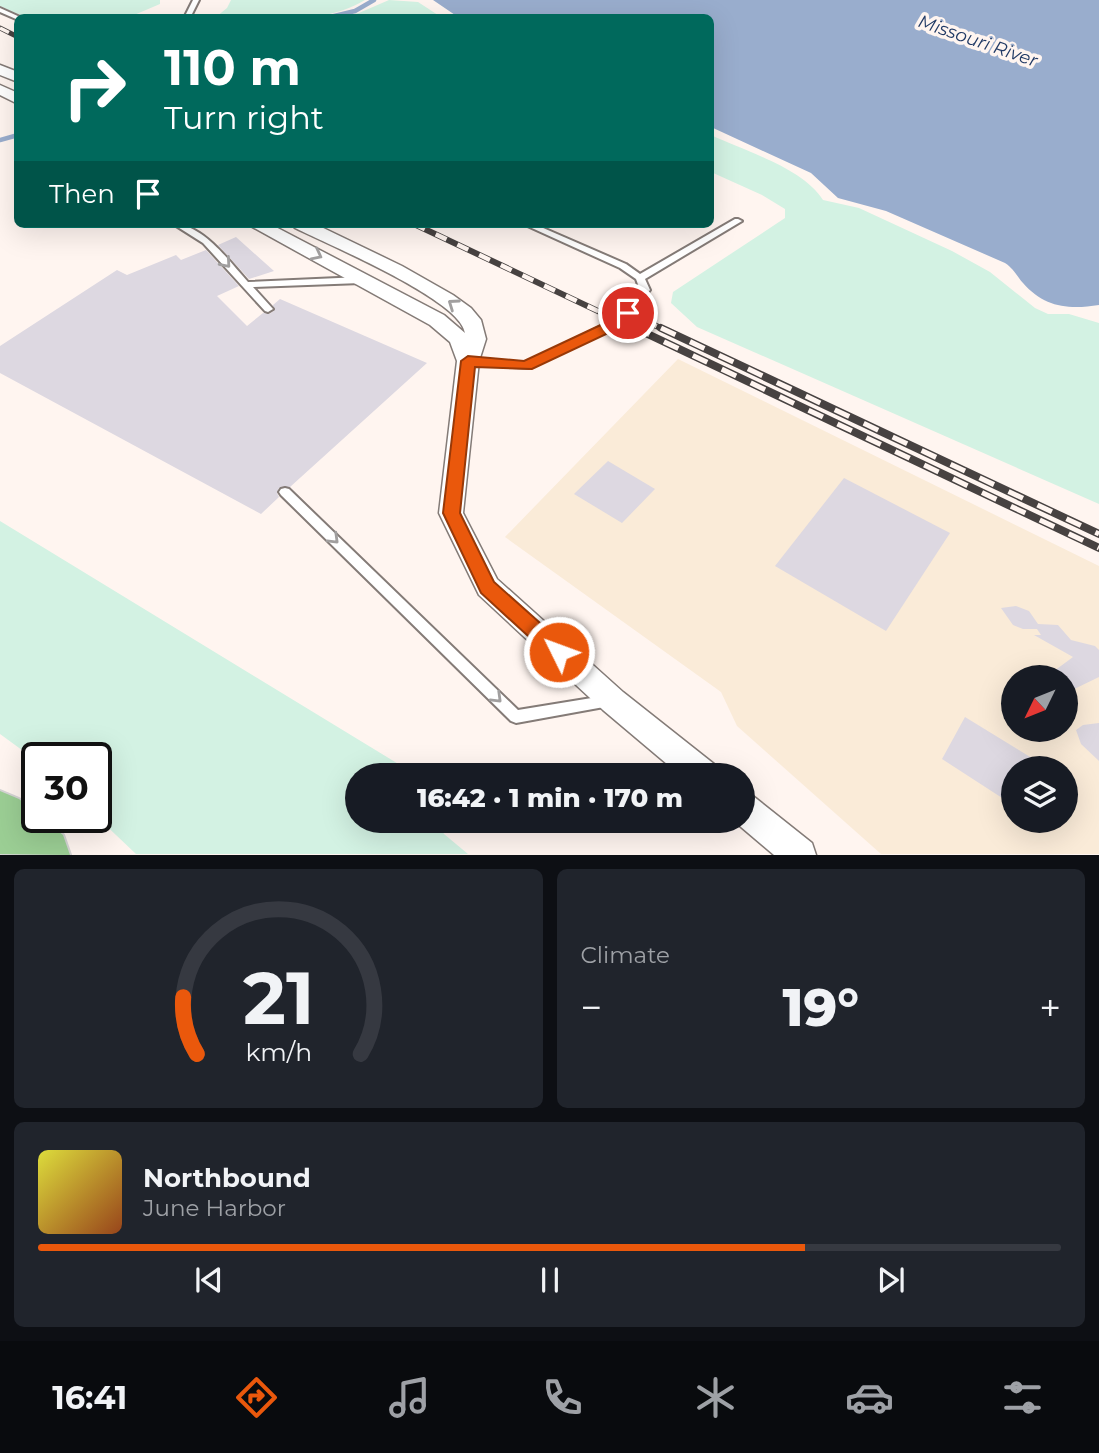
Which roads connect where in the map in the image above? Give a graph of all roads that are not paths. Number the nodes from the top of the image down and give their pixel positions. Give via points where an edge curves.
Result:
1 (738, 221) dead end
2 (184, 228) edge
3 (264, 228) edge
4 (309, 228) edge
5 (536, 228) edge
6 (640, 278) junction
7 (365, 280) junction
8 (245, 285) junction
9 (268, 309) dead end
10 (468, 361) junction
11 (285, 492) dead end
12 (612, 701) junction
13 (688, 763) edge
14 (0, 818) edge
15 (755, 818) edge
16 (43, 855) edge
17 (800, 855) edge

1 - 6 lane
2 -> 8 lane via 206,241
3 -> 7 street
10 -> 4 street via 476,342 474,326 465,313 433,291
5 - 6 lane
6 - 10 lane via 645,290 612,326 526,366
7 - 8 lane
7 - 10 street via 437,320 459,340
8 - 9 lane
10 - 12 street via 451,513 488,587
11 -> 12 lane via 516,717
12 - 13 street
14 - 16 highway
15 - 17 street

